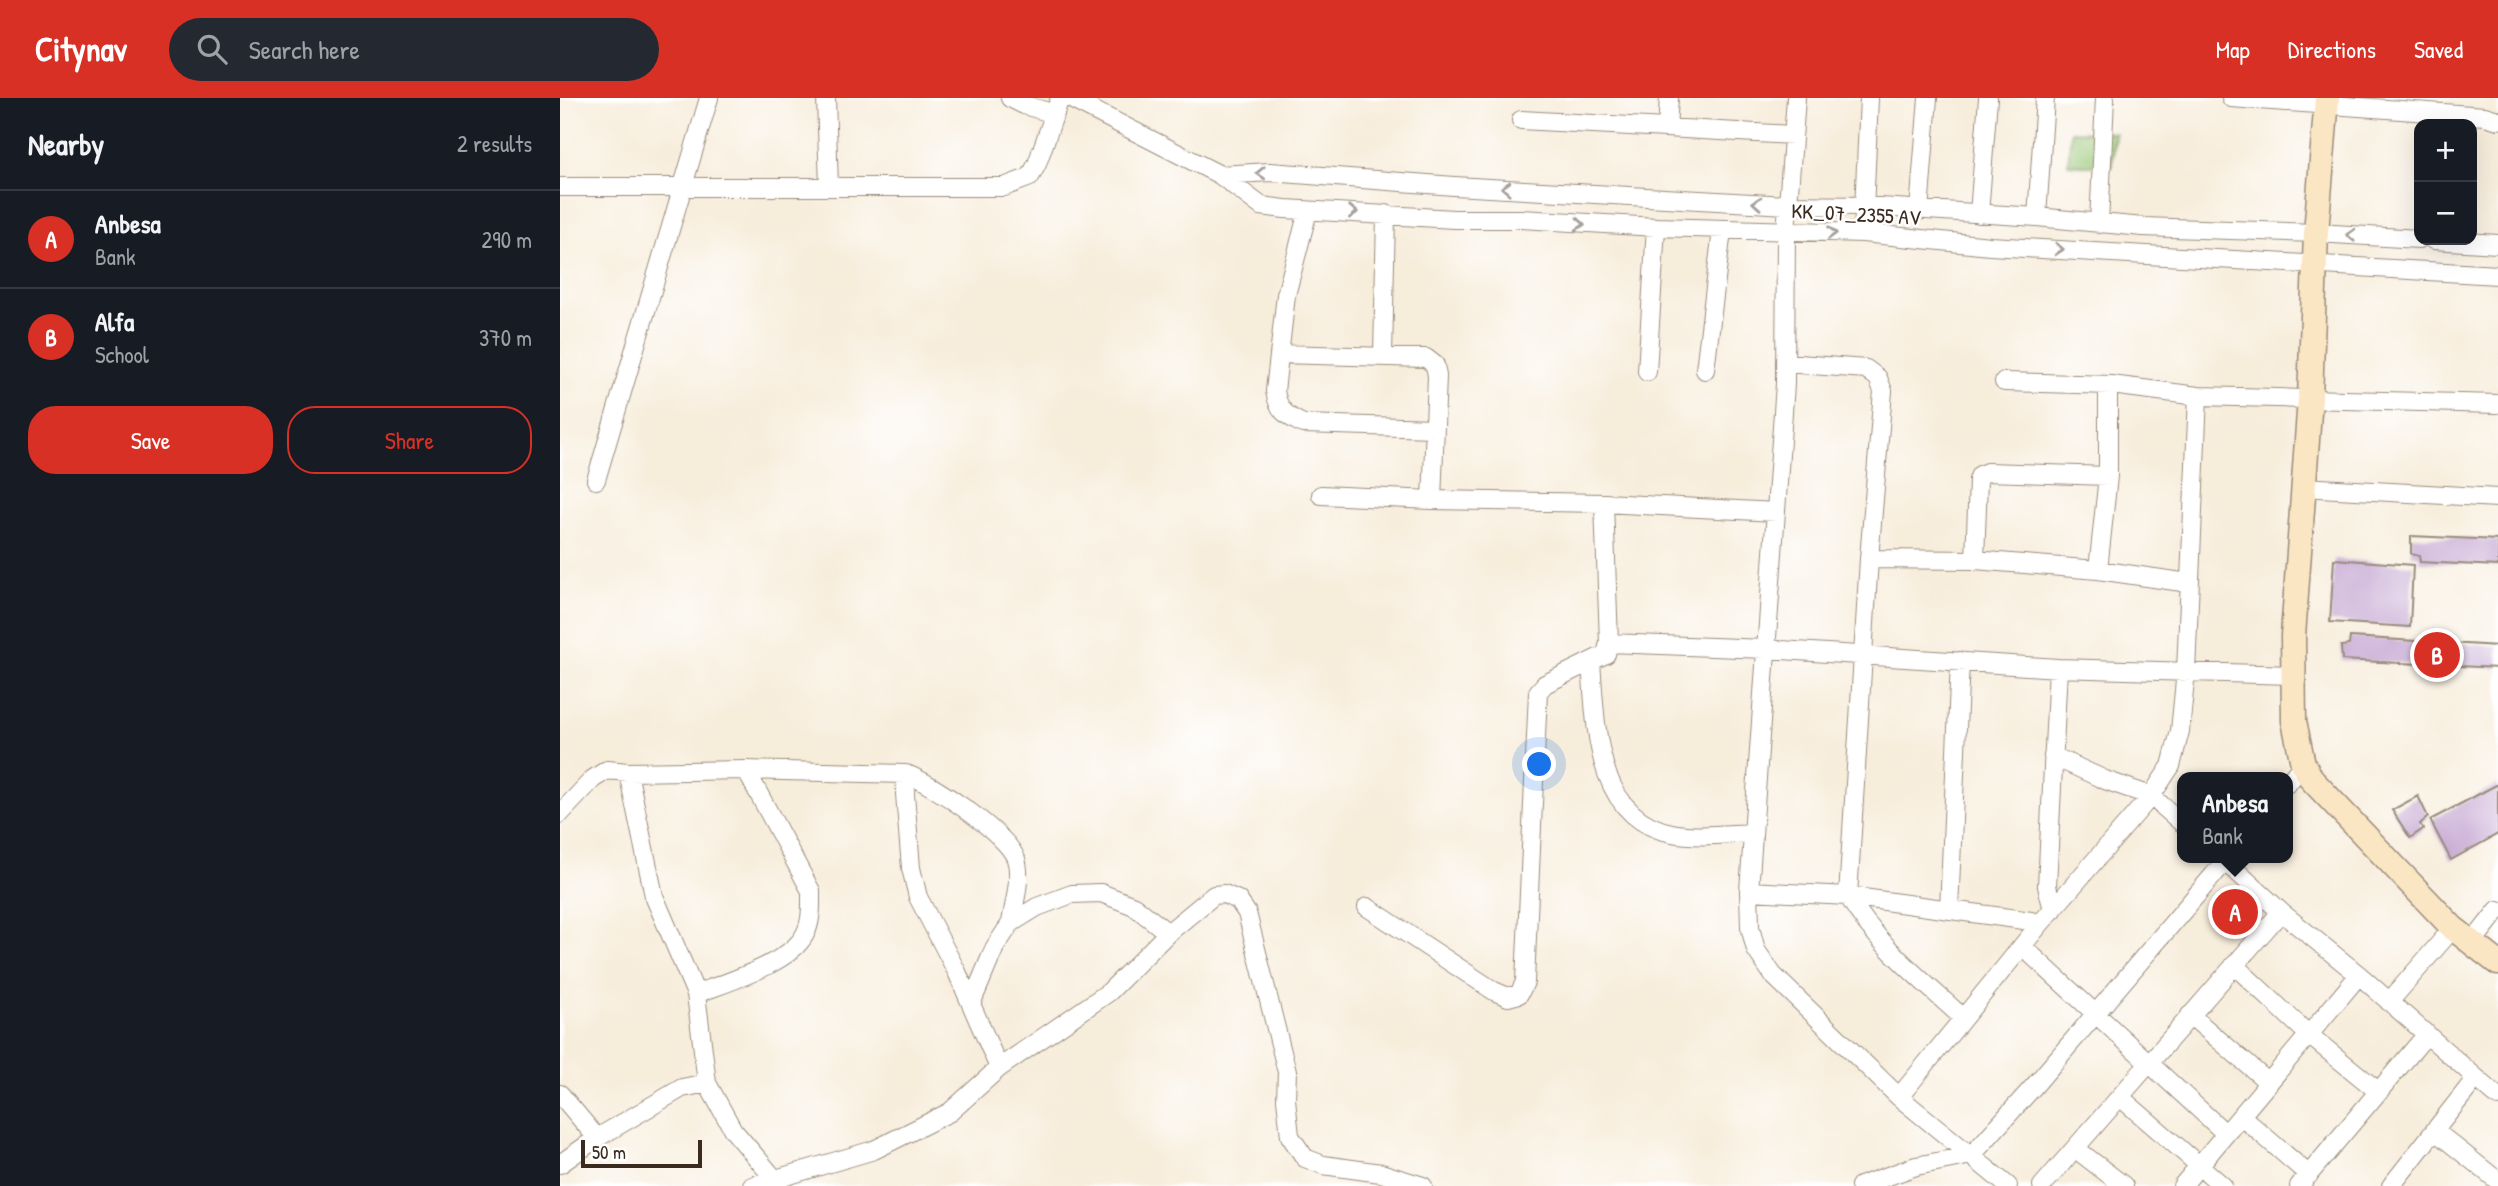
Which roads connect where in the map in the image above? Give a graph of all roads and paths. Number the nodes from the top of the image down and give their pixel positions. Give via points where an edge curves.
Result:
1 (709, 98) edge
2 (826, 98) edge
3 (1010, 98) edge
4 (1069, 98) edge
5 (1669, 98) edge
6 (1796, 98) edge
7 (1869, 98) edge
8 (1928, 98) edge
9 (1988, 98) edge
10 (2045, 98) edge
11 (2105, 98) edge
12 (2231, 98) edge
13 (2327, 102) edge
14 (1058, 106) edge
15 (1106, 106) edge
16 (1521, 120) dead end
17 (2498, 120) edge
18 (1667, 128) junction
19 (1793, 135) junction
20 (1220, 176) junction
21 (560, 187) edge
22 (682, 187) junction
23 (829, 187) junction
24 (1787, 205) junction
25 (1864, 206) junction
26 (1308, 211) junction
27 (1920, 211) junction
28 (1386, 214) junction
29 (1979, 214) junction
30 (2037, 217) junction
31 (2099, 224) junction
32 (1656, 227) junction
33 (1722, 230) junction
34 (1786, 232) junction
35 (1863, 233) junction
36 (2316, 233) junction
37 (2414, 239) edge
38 (2477, 243) edge
39 (2498, 244) edge
40 (2315, 264) junction
41 (2498, 275) edge
42 (1279, 355) junction
43 (1383, 357) junction
44 (1785, 363) junction
45 (1705, 370) dead end
46 (1647, 372) dead end
47 (2004, 382) dead end
48 (2111, 385) junction
49 (2198, 396) junction
50 (2310, 398) junction
51 (2498, 404) edge
52 (1434, 428) junction
53 (2108, 476) junction
54 (596, 480) dead end
55 (2302, 487) junction
56 (1321, 495) dead end
57 (2498, 498) edge
58 (1432, 500) junction
59 (1604, 503) junction
60 (1776, 512) junction
61 (1869, 559) junction
62 (1975, 560) junction
63 (2098, 569) junction
64 (2189, 583) junction
65 (1609, 643) junction
66 (1765, 649) junction
67 (1863, 657) junction
68 (1591, 662) junction
69 (1960, 662) junction
70 (2058, 668) junction
71 (2186, 671) junction
72 (2292, 675) junction
73 (2053, 756) junction
74 (746, 770) junction
75 (628, 772) junction
76 (906, 774) junction
77 (2295, 774) edge
78 (2151, 796) junction
79 (560, 814) edge
80 (2177, 819) edge
81 (1753, 834) junction
82 (2222, 863) edge
83 (2229, 863) edge
84 (1749, 891) junction
85 (1848, 896) junction
86 (1367, 907) dead end
87 (1949, 909) junction
88 (2053, 909) junction
89 (2498, 909) edge
90 (2281, 912) junction
91 (1012, 923) junction
92 (2040, 924) junction
93 (1168, 933) junction
94 (2463, 936) junction
95 (2022, 946) junction
96 (2498, 963) edge
97 (2234, 965) junction
98 (2359, 975) junction
99 (696, 994) junction
100 (2389, 1002) junction
101 (971, 1004) junction
102 (2095, 1013) junction
103 (2190, 1015) junction
104 (1963, 1018) junction
105 (2427, 1034) junction
106 (2309, 1035) junction
107 (2149, 1063) junction
108 (999, 1068) junction
109 (2476, 1078) junction
110 (707, 1083) junction
111 (2269, 1083) junction
112 (2379, 1092) junction
113 (560, 1094) edge
114 (1899, 1097) junction
115 (2120, 1097) junction
116 (2498, 1097) edge
117 (2241, 1116) junction
118 (2435, 1131) junction
119 (2225, 1133) junction
120 (597, 1138) junction
121 (2076, 1149) junction
122 (1972, 1155) junction
123 (560, 1164) edge
124 (2199, 1165) junction
125 (2304, 1181) edge
126 (2498, 1181) edge
127 (777, 1182) edge
128 (2395, 1185) edge
129 (752, 1186) edge
130 (1423, 1186) edge
131 (1860, 1186) edge
132 (2008, 1186) edge
133 (2042, 1186) edge
134 (2124, 1186) edge
135 (2182, 1186) edge
136 (2223, 1186) edge

1 - 22 street
2 - 23 street
3 - 14 street via 1024,105
4 - 15 street, KK_07_2355 AV
5 - 18 street
6 - 19 street
7 - 25 street
8 - 27 street
9 - 29 street
10 - 30 street
11 - 31 street
12 - 13 street
13 - 17 street
13 - 36 street
14 - 23 street via 1030,177 1004,187
15 - 20 street, KK_07_2355 AV
16 - 18 street
18 - 19 street
19 - 24 street
24 -> 20 street, KK_07_2355 AV via 1270,173
20 - 26 street, KK_07_2355 AV via 1261,206
21 - 22 street
22 - 23 street
22 - 54 street
24 - 25 street, KK_07_2355 AV
24 - 34 street
25 - 27 street, KK_07_2355 AV
25 - 35 street
26 -> 28 street, KK_07_2355 AV
26 - 42 street via 1286,295
27 - 29 street, KK_07_2355 AV
28 -> 32 street, KK_07_2355 AV
28 - 43 street
29 - 30 street, KK_07_2355 AV
30 - 31 street, KK_07_2355 AV
31 - 36 street, KK_07_2355 AV
32 - 33 street, KK_07_2355 AV
32 - 46 street
33 - 34 street, KK_07_2355 AV
33 - 45 street
34 -> 35 street, KK_07_2355 AV
34 - 44 street
35 -> 40 street, KK_07_2355 AV via 1990,246
37 -> 36 street, KK_07_2355 AV
36 - 40 street
38 - 39 street
40 - 41 street, KK_07_2355 AV
40 - 50 street
42 - 43 street
42 - 52 street via 1275,391 1286,416 1303,424
43 - 52 street via 1426,358 1435,366
44 - 60 street
44 - 61 street via 1866,369 1878,378 1883,391
47 - 48 street
48 - 49 street
48 - 53 street
49 - 50 street
49 - 64 street
50 - 51 street
50 - 55 street
52 - 58 street
53 - 62 street via 1980,475
53 - 63 street
55 - 57 street
55 - 72 street
56 - 58 street
58 - 59 street
59 - 60 street
59 - 65 street
60 - 66 street
61 - 62 street
61 - 67 street
62 - 63 street
63 - 64 street
64 - 71 street
65 - 66 street
65 - 68 street via 1606,654
66 - 67 street
66 - 81 street
67 - 69 street
67 - 85 street
68 - 81 street via 1598,745 1611,786 1637,819 1675,834
68 - 86 street via 1545,684 1538,692 1525,982 1520,994 1508,997 1494,991
69 - 70 street
69 - 87 street
70 - 71 street
70 - 73 street
71 - 72 street
71 - 78 street via 2171,766
72 - 77 street
73 - 78 street
73 - 88 street via 2047,886
74 - 75 street
74 - 76 street
74 - 99 street via 811,891 811,912 796,946 767,966
75 - 79 street via 600,774
75 - 99 street via 654,896
76 - 91 street via 947,798 1009,845 1018,868
76 - 101 street via 911,868 918,897
77 - 94 street via 2319,787
78 - 80 street
78 - 88 street
81 - 84 street
82 - 102 street
83 - 90 street
84 - 85 street
84 - 114 street via 1756,950 1773,975
85 - 87 street
85 - 104 street via 1880,941
87 - 92 street
88 - 92 street
89 - 94 street
90 - 97 street
90 - 98 street
91 - 93 street via 1037,907 1072,894 1101,893 1134,906
91 - 101 street via 995,947
92 - 95 street
93 - 108 street via 1109,992
93 - 130 street via 1214,895 1238,900 1247,913 1287,1072 1290,1136 1305,1158 1323,1165 1381,1173
94 - 96 street
94 - 100 street
95 - 102 street
95 - 104 street
97 - 103 street
97 - 106 street
98 - 100 street
98 - 106 street
99 - 110 street
100 - 105 street
101 - 108 street
102 - 107 street
102 - 122 street
103 - 107 street
103 - 111 street
104 - 114 street
105 - 109 street
105 - 112 street
106 - 111 street
106 - 112 street
107 - 115 street
107 - 119 street
108 - 127 street via 950,1112 874,1150
109 - 116 street
109 - 118 street
110 - 120 street via 682,1088
110 - 127 street via 733,1130
111 - 117 street
112 - 125 street
113 - 120 street
114 - 122 street
115 - 121 street
115 - 124 street
117 - 119 street
117 - 125 street
118 - 126 street
118 - 128 street
119 - 124 street
120 - 123 street
121 - 133 street
121 - 134 street
122 - 131 street via 1916,1166
122 - 132 street
124 - 135 street
124 - 136 street
127 - 129 street

